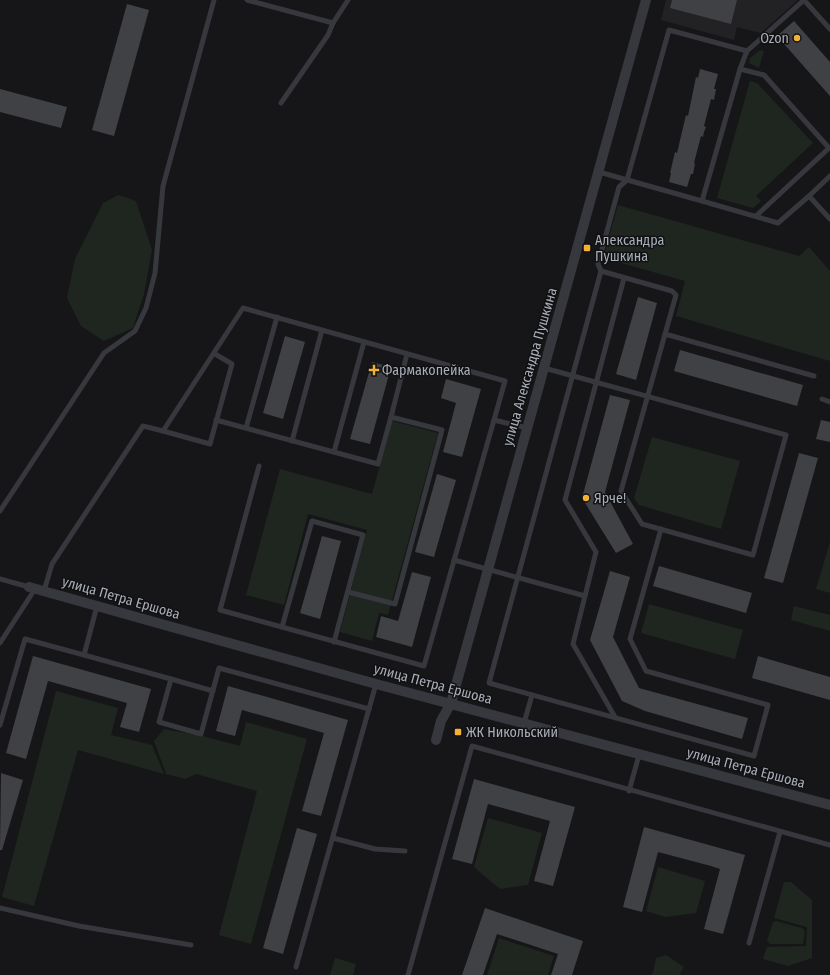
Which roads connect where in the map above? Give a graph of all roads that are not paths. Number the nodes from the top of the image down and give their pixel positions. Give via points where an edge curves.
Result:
1 (214, 0) edge
2 (247, 0) edge
3 (348, 0) edge
4 (646, 0) edge
5 (804, 0) edge
6 (333, 24) junction
7 (830, 29) edge
8 (747, 51) junction
9 (740, 69) junction
10 (281, 103) dead end
11 (599, 172) junction
12 (830, 176) edge
13 (627, 180) junction
14 (809, 196) junction
15 (702, 201) junction
16 (756, 216) junction
17 (830, 219) edge
18 (601, 271) junction
19 (624, 278) junction
20 (277, 317) junction
21 (322, 330) junction
22 (665, 334) junction
23 (364, 342) junction
24 (215, 354) junction
25 (407, 354) junction
26 (544, 368) junction
27 (572, 376) junction
28 (814, 376) dead end
29 (596, 382) junction
30 (648, 396) junction
31 (822, 399) dead end
32 (830, 402) edge
33 (391, 417) junction
34 (216, 420) junction
35 (494, 420) junction
36 (246, 428) junction
37 (527, 428) junction
38 (163, 432) junction
39 (292, 441) junction
40 (334, 452) junction
41 (259, 466) dead end
42 (0, 511) edge
43 (661, 529) junction
44 (454, 560) junction
45 (488, 569) junction
46 (517, 578) junction
47 (0, 579) edge
48 (36, 589) junction
49 (348, 592) junction
50 (585, 596) junction
51 (97, 606) junction
52 (282, 627) junction
53 (334, 642) junction
54 (0, 643) edge
55 (84, 655) junction
56 (171, 679) junction
57 (376, 684) junction
58 (213, 691) junction
59 (532, 695) junction
60 (451, 703) junction
61 (369, 709) junction
62 (614, 717) junction
63 (524, 723) junction
64 (0, 725) edge
65 (436, 740) dead end
66 (640, 755) junction
67 (629, 791) junction
68 (830, 805) edge
69 (780, 832) junction
70 (332, 838) junction
71 (830, 845) edge
72 (405, 852) dead end
73 (0, 908) edge
74 (749, 943) dead end
75 (191, 945) dead end
76 (296, 967) dead end
77 (408, 975) edge

1 - 42 lane via 163,186 154,273 146,308 135,331 104,353
2 - 6 lane
3 - 6 lane
4 - 11 street, улица Александра Пушкина
5 - 7 lane
5 - 8 lane
6 - 10 lane
8 - 9 lane
8 - 13 lane via 669,30
9 - 15 lane
9 - 16 lane via 764,75 829,148
11 - 13 lane
11 - 26 street, улица Александра Пушкина
12 - 14 lane
13 - 15 lane
13 - 18 lane via 618,187 598,264
14 - 16 lane via 778,224
14 - 17 lane
15 - 16 lane
18 - 19 lane
18 - 27 lane
19 - 22 lane via 672,291 676,295
19 - 29 lane
20 - 21 lane
20 - 24 lane via 243,308
20 - 36 lane
21 - 23 lane
21 - 39 lane
22 - 28 lane
22 - 30 lane
23 - 25 lane
23 - 40 lane
24 - 34 lane via 232,364
24 - 38 lane
25 - 33 lane
25 - 35 lane via 505,381
26 - 27 lane
26 - 37 street, улица Александра Пушкина
27 - 29 lane
27 - 46 lane
29 - 30 lane
29 - 50 lane via 565,500 596,552
30 - 43 lane via 621,491 642,524
30 - 43 lane via 786,435 753,555
31 - 32 lane
33 - 40 lane via 378,464
33 - 49 lane via 442,430 395,604
34 - 36 lane
34 - 38 lane via 210,444
35 - 37 lane
35 - 44 lane
36 - 39 lane
37 - 45 street, улица Александра Пушкина
38 - 48 lane via 142,426
39 - 40 lane
41 - 52 lane via 220,610
43 - 62 lane via 630,639 646,671 768,705 754,756
44 - 45 lane
44 - 53 lane via 424,666
45 - 46 lane
45 - 60 street, улица Александра Пушкина
46 - 50 lane
46 - 59 lane via 489,683
47 - 48 lane
48 - 51 street, улица Петра Ершова
48 - 54 lane
49 - 52 lane via 363,535 312,521
49 - 53 lane
50 - 62 lane via 573,644
51 - 55 lane
51 - 57 street, улица Петра Ершова
52 - 53 lane
55 - 56 lane
55 - 64 lane via 25,639
56 - 58 lane
56 - 58 lane via 159,722 201,734
57 - 60 street, улица Петра Ершова
57 - 61 lane
58 - 61 lane via 219,668
59 - 62 lane
59 - 63 lane
60 - 63 street, улица Петра Ершова
60 - 65 street, улица Александра Пушкина via 441,721
61 - 70 lane
63 - 66 street, улица Петра Ершова
66 - 67 lane
66 - 68 street, улица Петра Ершова
67 - 69 lane
67 - 77 lane via 472,746
69 - 71 lane
69 - 74 lane
70 - 72 lane via 375,849
70 - 76 lane
73 - 75 lane via 79,926

